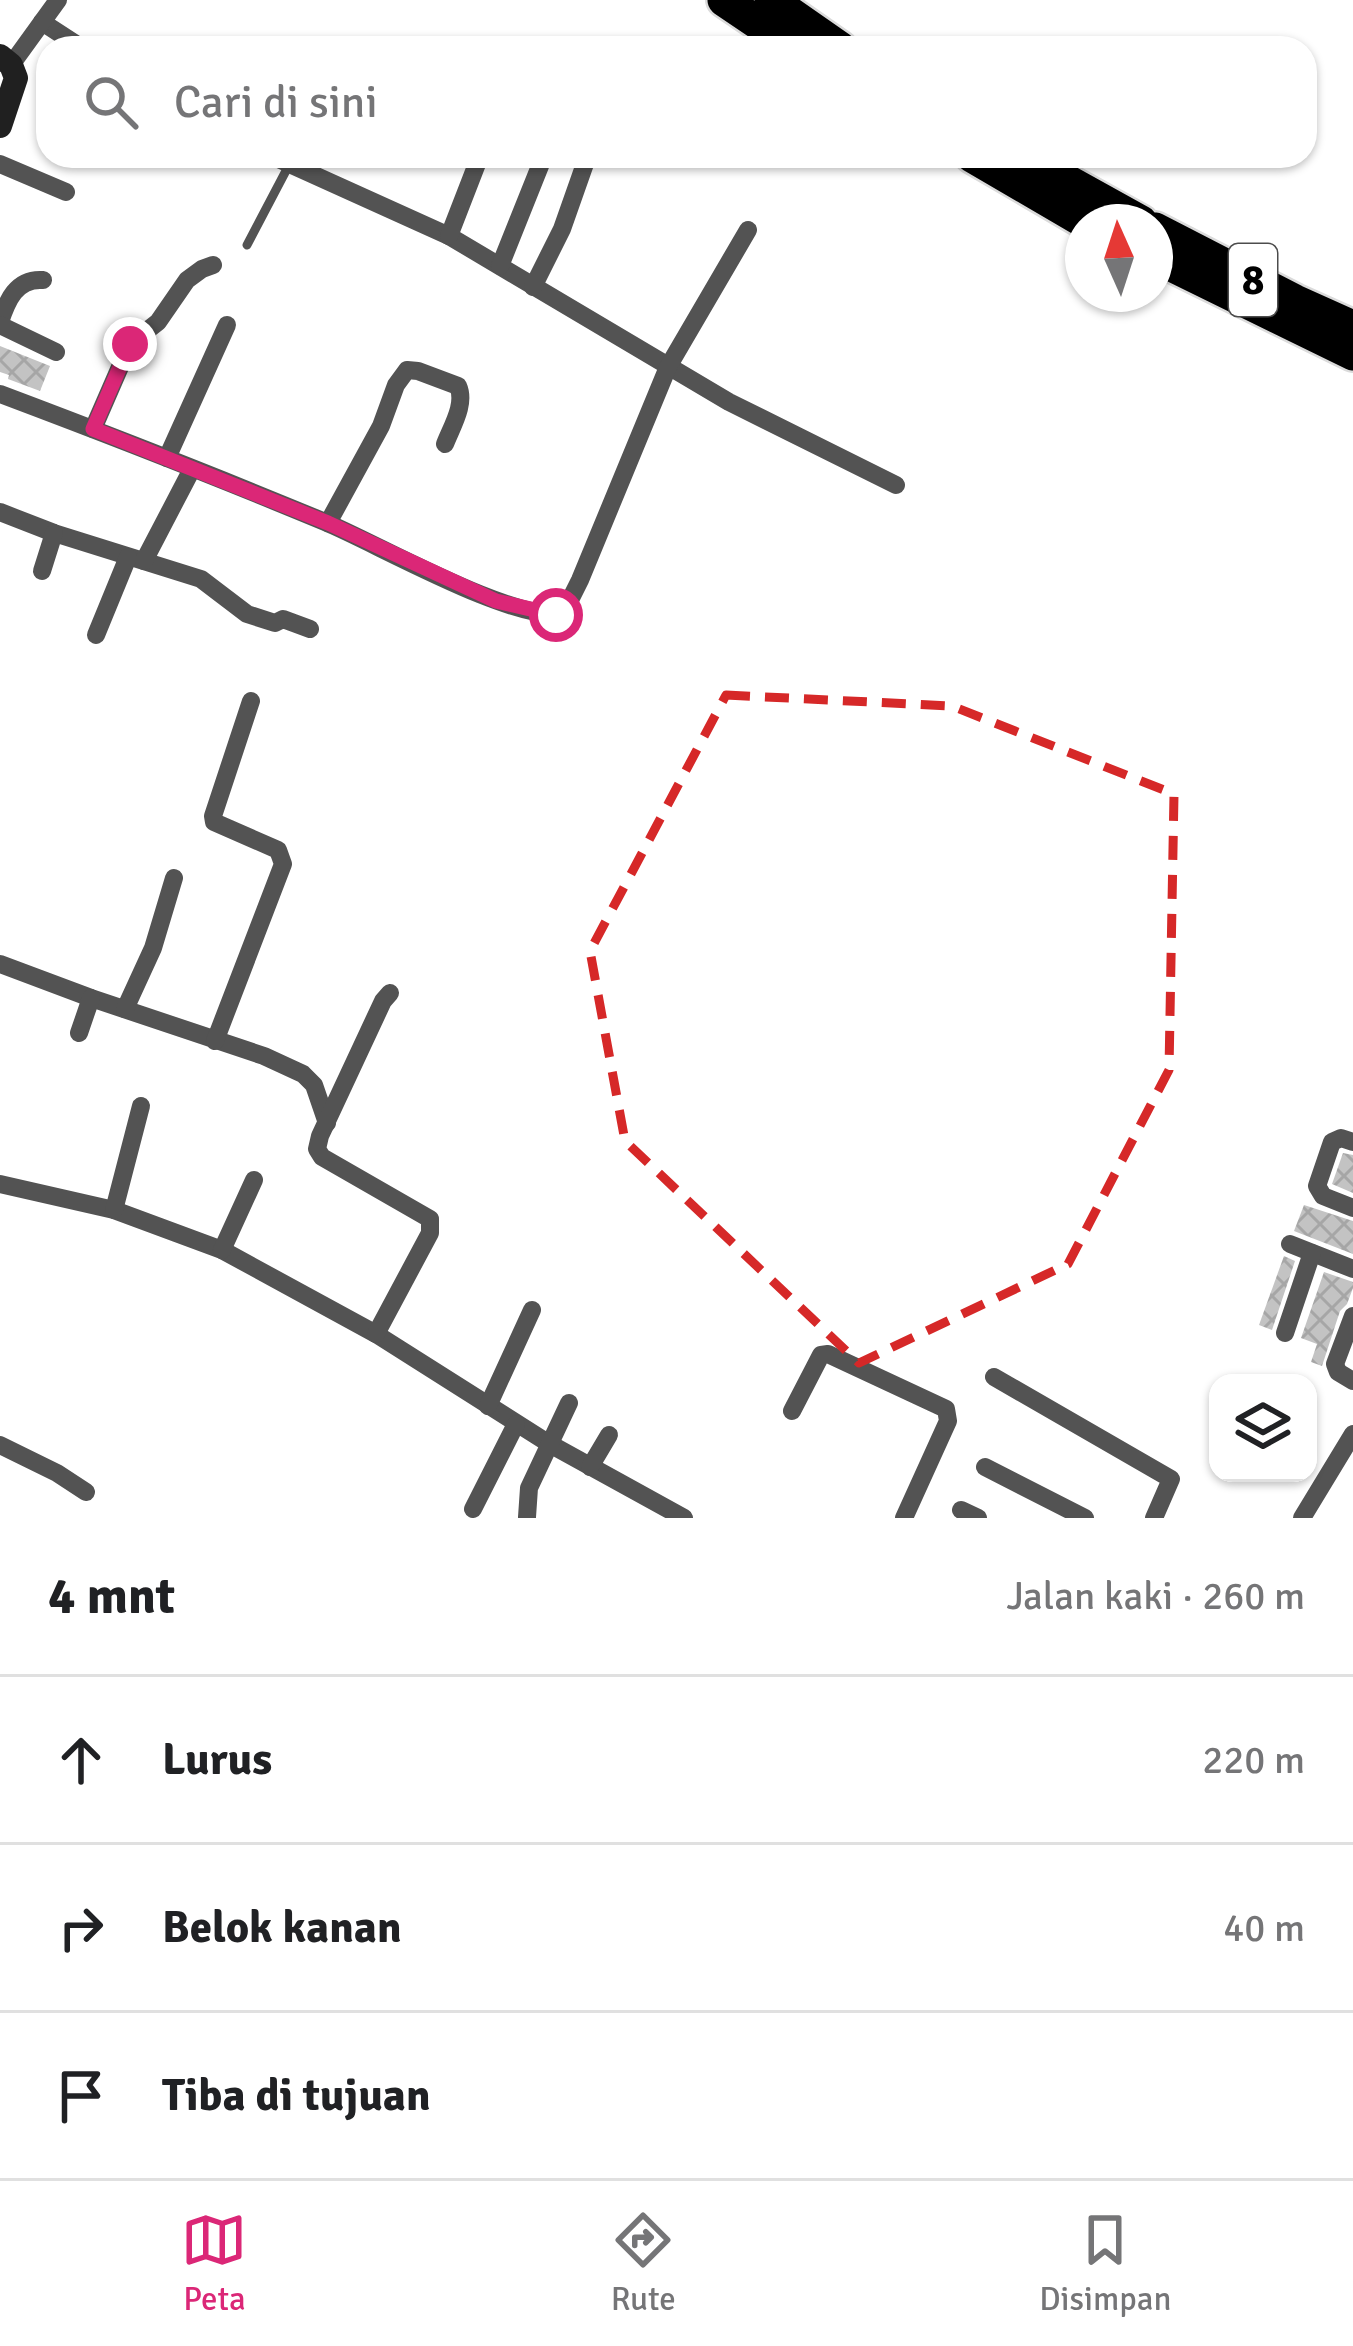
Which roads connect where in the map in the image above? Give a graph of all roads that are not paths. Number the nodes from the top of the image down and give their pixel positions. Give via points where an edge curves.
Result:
1 (58, 0) edge
2 (724, 0) edge
3 (771, 0) edge
4 (42, 22) junction
5 (64, 36) edge
6 (777, 36) edge
7 (823, 36) edge
8 (5, 61) edge
9 (0, 126) edge
10 (0, 164) edge
11 (278, 168) edge
12 (299, 168) edge
13 (475, 168) edge
14 (539, 168) edge
15 (583, 168) edge
16 (993, 168) edge
17 (1044, 168) edge
18 (66, 192) dead end
19 (1109, 204) edge
20 (1065, 210) edge
21 (748, 230) dead end
22 (448, 236) junction
23 (1173, 238) edge
24 (247, 245) dead end
25 (213, 265) dead end
26 (500, 266) junction
27 (1173, 266) edge
28 (43, 280) dead end
29 (533, 287) junction
30 (0, 324) edge
31 (227, 325) dead end
32 (1353, 327) edge
33 (56, 352) dead end
34 (1353, 354) edge
35 (668, 368) junction
36 (0, 394) edge
37 (93, 429) junction
38 (446, 444) dead end
39 (167, 458) junction
40 (192, 470) junction
41 (896, 485) dead end
42 (0, 512) edge
43 (328, 523) junction
44 (54, 533) junction
45 (136, 559) junction
46 (42, 571) dead end
47 (310, 629) dead end
48 (96, 635) dead end
49 (251, 701) dead end
50 (173, 878) dead end
51 (0, 964) edge
52 (390, 993) dead end
53 (91, 998) junction
54 (125, 1010) junction
55 (80, 1033) dead end
56 (215, 1040) junction
57 (141, 1106) dead end
58 (327, 1123) junction
59 (1353, 1142) edge
60 (254, 1180) dead end
61 (0, 1184) edge
62 (1353, 1208) edge
63 (114, 1210) junction
64 (1290, 1244) dead end
65 (222, 1250) junction
66 (1312, 1253) junction
67 (1353, 1269) edge
68 (532, 1310) dead end
69 (1353, 1316) edge
70 (1285, 1333) dead end
71 (376, 1334) junction
72 (994, 1377) dead end
73 (1353, 1381) edge
74 (569, 1403) dead end
75 (488, 1406) junction
76 (792, 1411) dead end
77 (516, 1424) junction
78 (608, 1435) dead end
79 (1353, 1435) edge
80 (548, 1444) junction
81 (0, 1445) edge
82 (590, 1467) junction
83 (986, 1467) dead end
84 (86, 1492) dead end
85 (473, 1509) dead end
86 (527, 1517) edge
87 (684, 1518) edge
88 (904, 1518) edge
89 (1085, 1518) edge
90 (1154, 1518) edge
91 (1302, 1518) edge

1 - 4 street
2 - 6 highway
3 - 7 highway
4 - 5 street
4 - 8 street
8 - 9 street via 16,78
10 - 18 street
11 - 24 lane
12 - 22 street
13 - 22 street
14 - 26 street
15 - 29 street
16 - 20 highway
17 - 19 highway
21 - 35 street
22 - 26 street
23 - 32 highway, 8
25 - 37 street via 187,280 158,322 130,344
26 - 29 street
27 - 34 highway, 8
28 - 30 street via 12,293
29 - 35 street
30 - 33 street
31 - 39 street
35 - 41 street
35 - 43 street via 563,614 496,601
36 - 37 street
37 - 39 street
38 - 43 street via 461,389 406,370
39 - 40 street
40 - 43 street
40 - 45 street
42 - 44 street
44 - 45 street
44 - 46 street
45 - 47 street via 201,580 248,614
45 - 48 street
49 - 56 street via 214,822 278,850 283,864
50 - 54 street
51 - 53 street
52 - 58 street
53 - 54 street
53 - 55 street
54 - 56 street
56 - 58 street via 303,1074
57 - 63 street
58 - 71 street via 317,1149 322,1157 431,1223
59 - 62 street via 1332,1142 1317,1186
60 - 65 street
61 - 63 street
63 - 65 street
64 - 66 street
65 - 71 street
66 - 67 street
66 - 70 street
68 - 75 street
69 - 73 street via 1335,1364
71 - 75 street
72 - 90 street via 1171,1479
74 - 80 street
75 - 77 street
76 - 88 street via 828,1354 946,1408 948,1421
77 - 80 street
77 - 85 street
78 - 82 street
79 - 91 street
80 - 82 street
80 - 86 street via 527,1493
81 - 84 street
82 - 87 street
83 - 89 street

